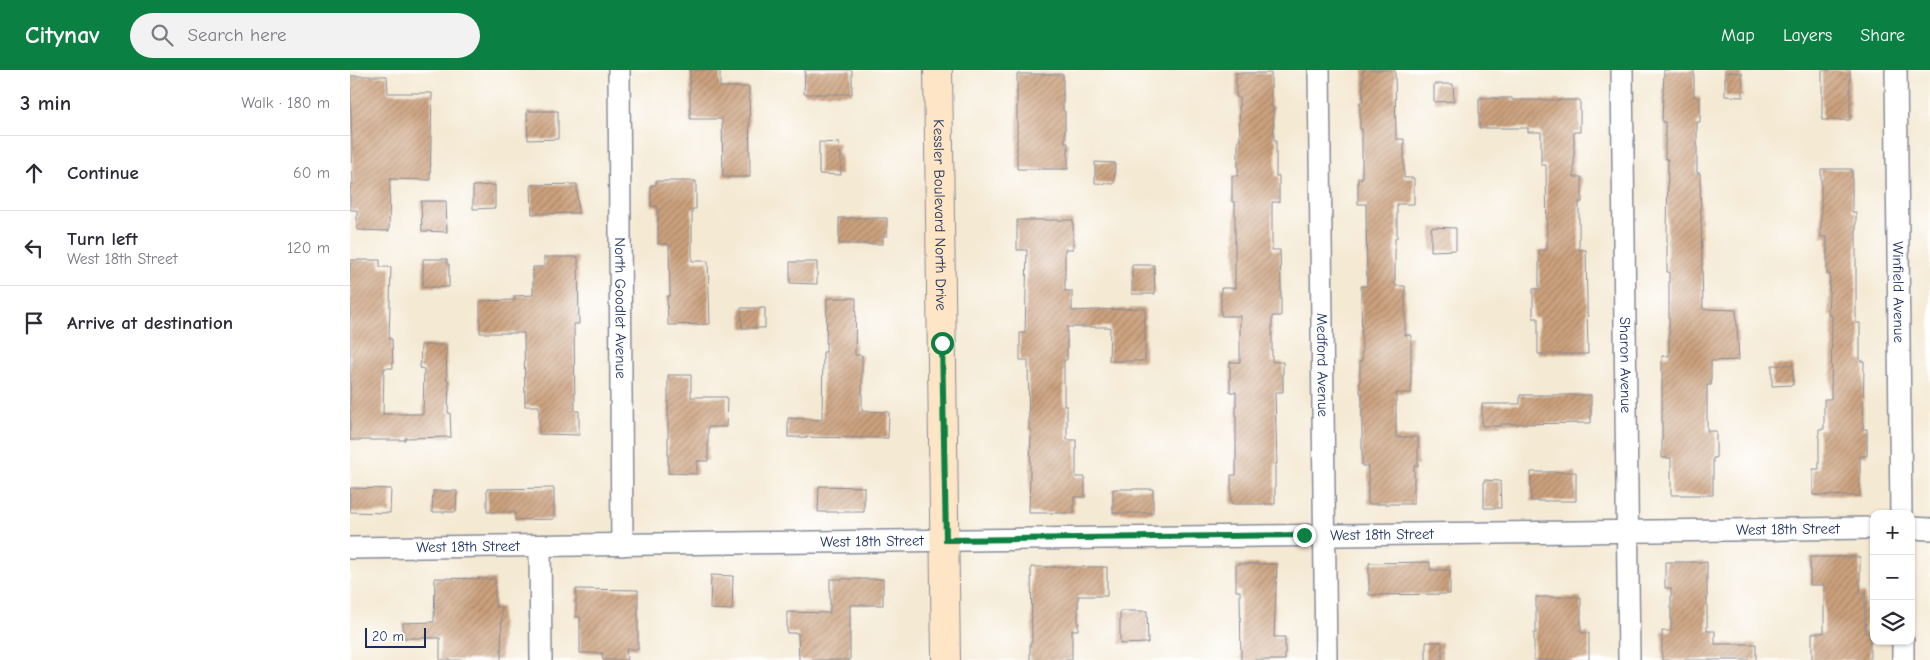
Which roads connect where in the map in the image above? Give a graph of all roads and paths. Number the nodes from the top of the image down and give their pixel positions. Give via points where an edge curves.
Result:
1 (619, 70) edge
2 (938, 70) edge
3 (1319, 70) edge
4 (1622, 70) edge
5 (1896, 70) edge
6 (1901, 510) edge
7 (1870, 528) edge
8 (1915, 528) edge
9 (1930, 528) edge
10 (1628, 531) junction
11 (1324, 534) junction
12 (946, 540) junction
13 (622, 545) junction
14 (540, 546) junction
15 (350, 548) edge
16 (1903, 645) edge
17 (541, 660) edge
18 (946, 660) edge
19 (1326, 660) edge
20 (1629, 660) edge
21 (1903, 660) edge

1 - 13 street, North Goodlet Avenue
2 - 12 main road, Kessler Boulevard North Drive
3 - 11 street, Medford Avenue
4 - 10 street, Sharon Avenue
5 - 6 street, Winfield Avenue
7 - 10 street, West 18th Street
8 - 9 street
10 - 11 street, West 18th Street
10 - 20 street, Sharon Avenue
11 - 12 street, West 18th Street
11 - 19 street, Medford Avenue
12 - 13 street, West 18th Street
12 - 18 main road, Kessler Boulevard North Drive
13 - 14 street, West 18th Street
14 - 15 street, West 18th Street
14 - 17 street
16 - 21 street

